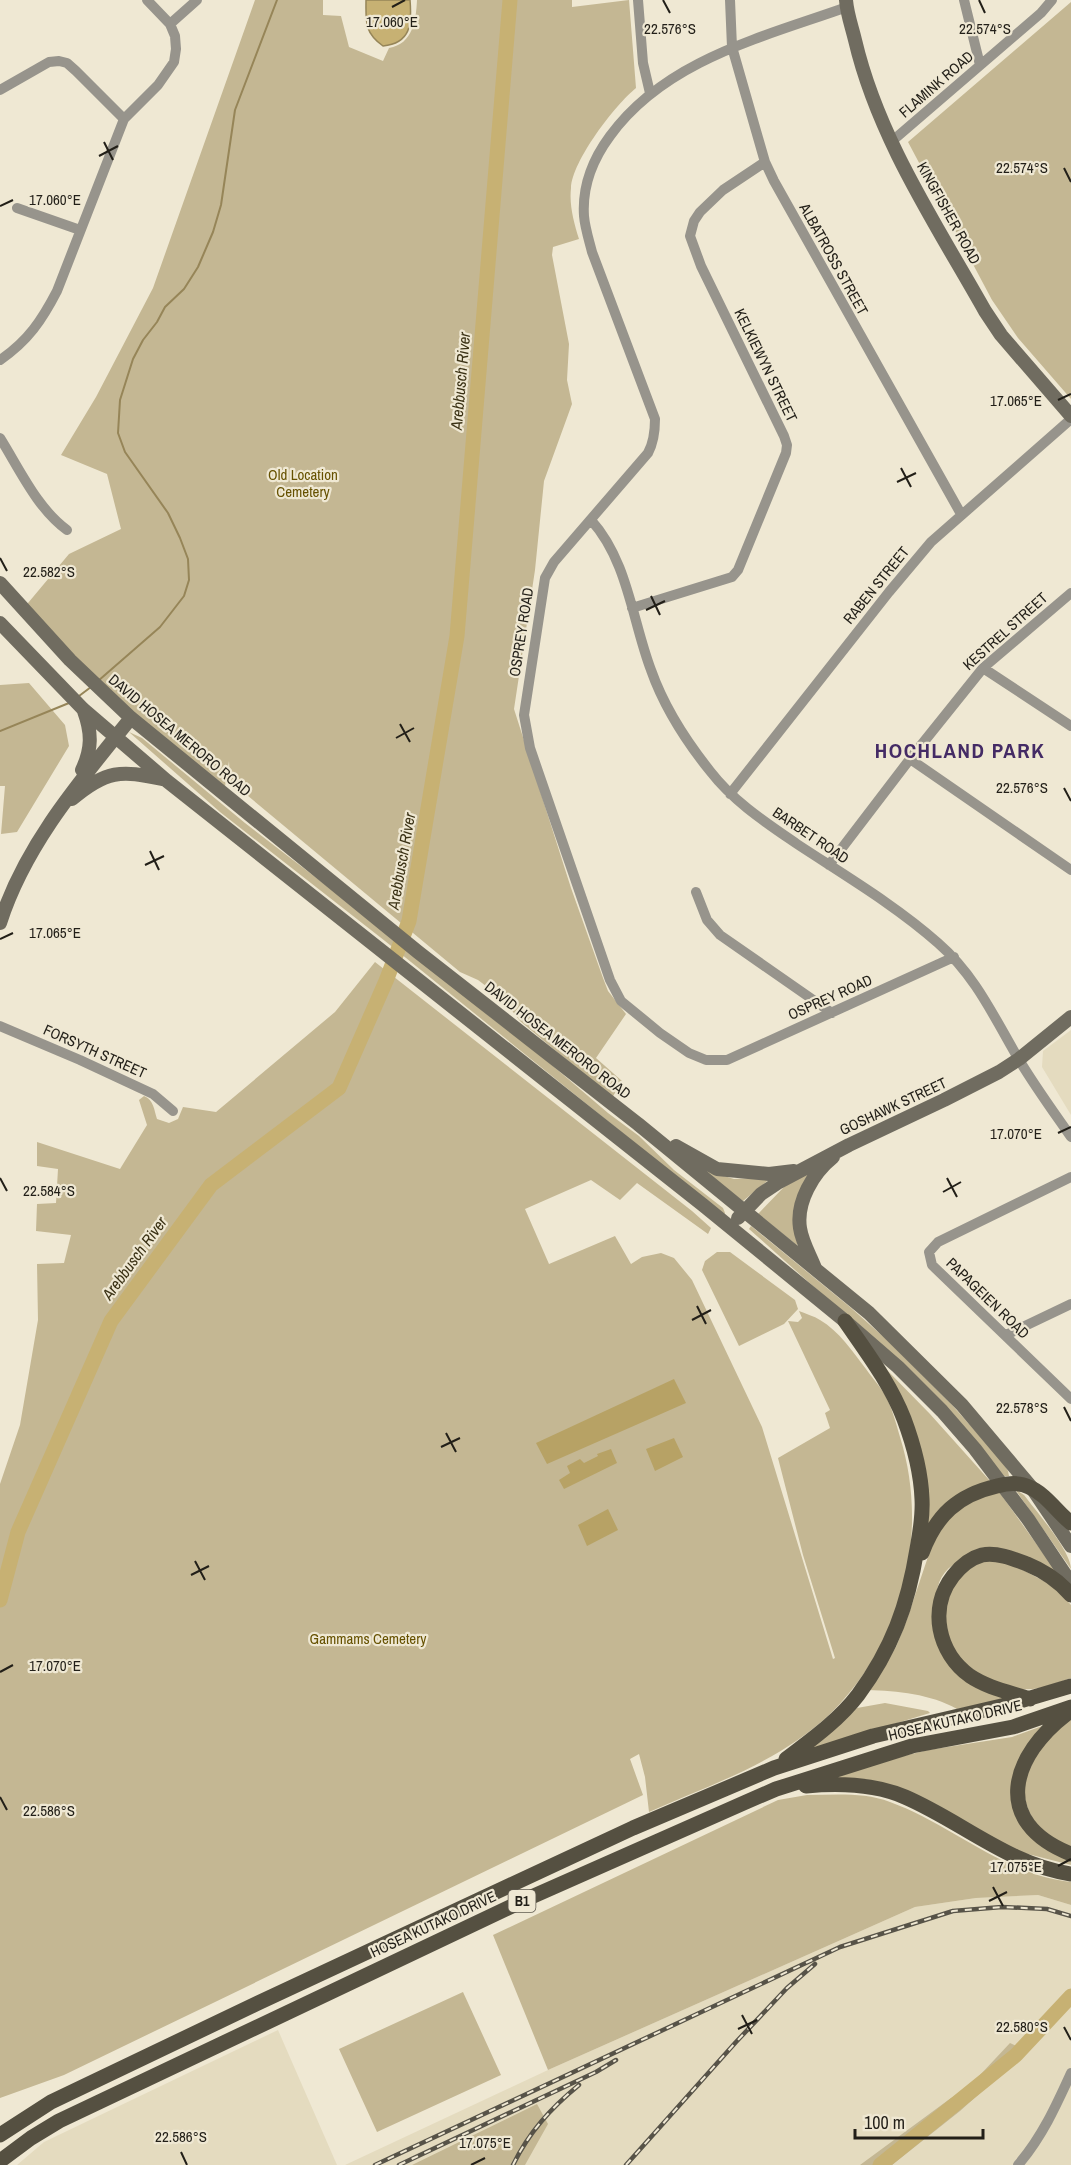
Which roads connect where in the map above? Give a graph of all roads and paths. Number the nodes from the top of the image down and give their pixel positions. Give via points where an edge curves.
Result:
1 (147, 0) edge
2 (197, 0) edge
3 (638, 0) edge
4 (730, 0) edge
5 (964, 0) edge
6 (1052, 0) edge
7 (846, 4) edge
8 (170, 24) junction
9 (732, 47) junction
10 (980, 65) junction
11 (0, 90) edge
12 (650, 93) junction
13 (124, 119) junction
14 (891, 142) junction
15 (765, 162) junction
16 (17, 208) dead end
17 (80, 230) junction
18 (0, 360) edge
19 (1071, 418) edge
20 (0, 438) edge
21 (961, 514) junction
22 (591, 520) junction
23 (67, 530) dead end
24 (0, 583) edge
25 (1071, 593) edge
26 (632, 608) junction
27 (0, 623) edge
28 (983, 668) junction
29 (81, 707) junction
30 (131, 718) junction
31 (1071, 726) edge
32 (115, 738) junction
33 (910, 759) junction
34 (167, 781) junction
35 (73, 788) junction
36 (730, 794) junction
37 (59, 810) junction
38 (830, 865) junction
39 (1071, 870) edge
40 (696, 891) dead end
41 (0, 923) edge
42 (954, 957) junction
43 (832, 1013) junction
44 (1071, 1017) edge
45 (0, 1026) edge
46 (1019, 1059) junction
47 (173, 1111) dead end
48 (638, 1124) junction
49 (1071, 1137) edge
50 (849, 1145) junction
51 (799, 1170) junction
52 (1071, 1177) edge
53 (744, 1212) junction
54 (730, 1227) junction
55 (816, 1270) junction
56 (1071, 1304) edge
57 (845, 1321) junction
58 (1006, 1335) junction
59 (1071, 1399) edge
60 (1002, 1485) junction
61 (1032, 1488) junction
62 (1071, 1523) edge
63 (1071, 1546) edge
64 (912, 1580) junction
65 (1071, 1583) edge
66 (1071, 1595) edge
67 (1071, 1686) edge
68 (1031, 1699) junction
69 (1071, 1709) edge
70 (774, 1767) junction
71 (776, 1790) junction
72 (1071, 1854) edge
73 (1071, 1874) edge
74 (1071, 2073) edge
75 (0, 2135) edge
76 (0, 2161) edge
77 (1018, 2165) edge

1 - 8 street
2 - 8 street
3 - 12 street
4 - 9 street, ALBATROSS STREET
5 - 10 street
6 - 10 street, FLAMINK ROAD
7 - 9 street, OSPREY ROAD
7 - 14 main road, KINGFISHER ROAD via 858,55
8 - 13 street via 175,36 174,63 159,86
9 - 12 street, OSPREY ROAD
9 - 15 street, ALBATROSS STREET
10 - 14 street, FLAMINK ROAD
11 - 13 street via 49,62 59,61 76,71
12 - 22 street, OSPREY ROAD via 620,122 591,167 584,216 592,252 655,419 654,440 648,453
13 - 17 street
14 - 19 main road, KINGFISHER ROAD via 990,318
15 - 21 street, ALBATROSS STREET
15 - 26 street, KELKIEWYN STREET via 723,190 700,212 690,236 784,436 786,453 732,577
16 - 17 street
17 - 18 street via 43,318 29,336
19 - 21 street, RABEN STREET
20 - 23 street via 41,505
21 - 36 street, RABEN STREET via 931,542 889,592
22 - 26 street, BARBET ROAD via 610,544
22 - 43 street, OSPREY ROAD via 544,578 524,715 530,748 610,980 631,1011 689,1053 714,1062 727,1060
24 - 30 main road, DAVID HOSEA MERORO ROAD via 70,660
25 - 28 street, KESTREL STREET
26 - 36 street, BARBET ROAD via 650,668 670,712
27 - 29 main road
28 - 31 street
28 - 33 street, KESTREL STREET
29 - 32 main road
29 - 35 main road via 91,744
30 - 32 main road
30 - 48 main road, DAVID HOSEA MERORO ROAD via 418,952
32 - 34 main road
32 - 35 main road
33 - 38 street, KESTREL STREET
33 - 39 street
34 - 37 main road via 114,773 82,790
34 - 54 main road
35 - 37 main road
36 - 38 street, BARBET ROAD
37 - 41 main road via 22,871
38 - 42 street, BARBET ROAD
40 - 43 street via 707,920 720,936
42 - 43 street, OSPREY ROAD
42 - 46 street, BARBET ROAD via 986,1000
44 - 46 main road, GOSHAWK STREET
45 - 47 street, FORSYTH STREET via 153,1094
46 - 49 street, BARBET ROAD
46 - 50 main road, GOSHAWK STREET
48 - 51 main road via 717,1169 769,1174
48 - 53 main road, DAVID HOSEA MERORO ROAD
50 - 51 main road, GOSHAWK STREET
50 - 55 main road via 826,1163 804,1196 800,1230
51 - 53 main road, GOSHAWK STREET via 761,1194
52 - 58 street, PAPAGEIEN ROAD via 938,1242 929,1252 932,1264
53 - 54 main road, GOSHAWK STREET
53 - 55 main road, DAVID HOSEA MERORO ROAD
54 - 57 main road
55 - 61 main road, DAVID HOSEA MERORO ROAD via 869,1313 941,1383
56 - 58 street
57 - 60 main road via 942,1411
57 - 64 main road via 890,1390 911,1441 922,1499
58 - 59 street, PAPAGEIEN ROAD
60 - 61 main road
60 - 64 main road via 978,1491 950,1507 928,1537
60 - 65 main road
61 - 62 main road
61 - 63 main road, DAVID HOSEA MERORO ROAD
64 - 70 main road via 889,1646 857,1697 827,1727
66 - 68 main road via 1038,1569 993,1555 962,1566 942,1593 938,1607 941,1636 958,1665 991,1687
67 - 68 main road, HOSEA KUTAKO DRIVE / B1
68 - 70 main road, HOSEA KUTAKO DRIVE / B1 via 873,1736
69 - 71 main road, HOSEA KUTAKO DRIVE / B1 via 1013,1727 912,1746
69 - 72 main road via 1046,1730 1028,1753 1017,1782 1021,1809 1033,1829 1042,1839
70 - 75 main road, HOSEA KUTAKO DRIVE / B1 via 633,1828 258,2003 51,2102
71 - 73 main road via 829,1784 875,1788 924,1806 995,1847
71 - 76 main road, HOSEA KUTAKO DRIVE / B1 via 523,1901 59,2121
74 - 77 street via 1042,2134

